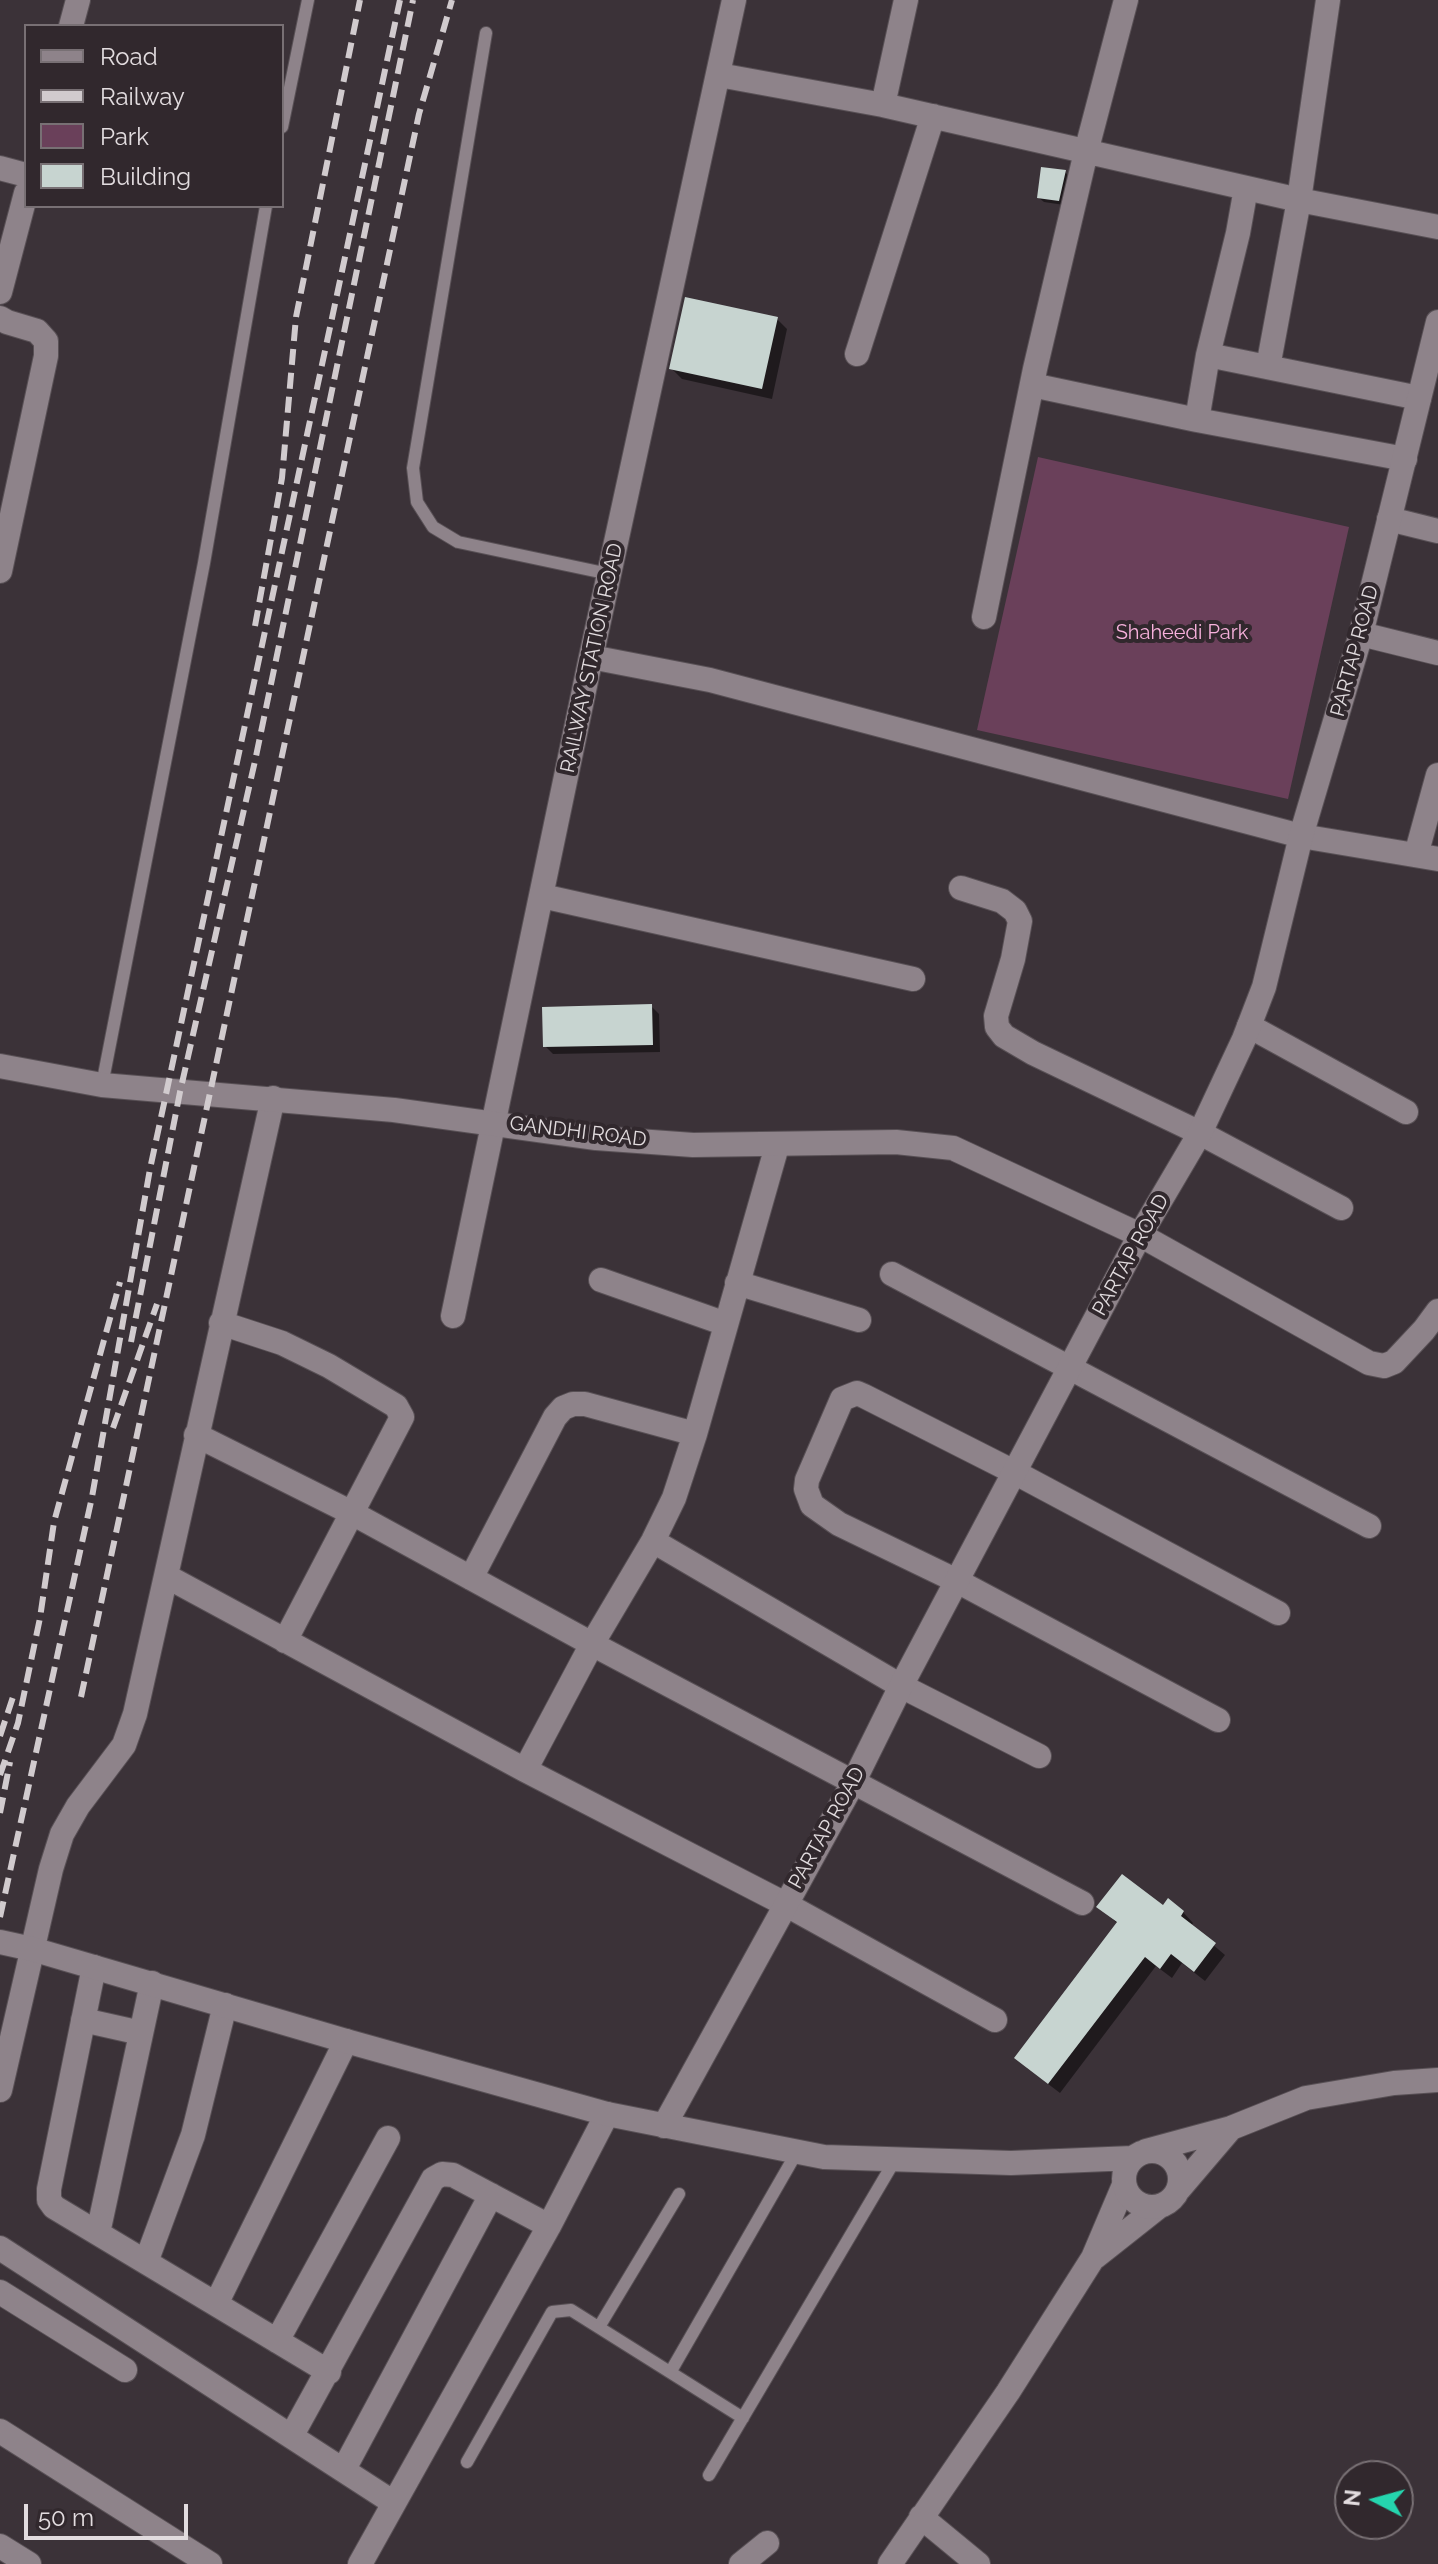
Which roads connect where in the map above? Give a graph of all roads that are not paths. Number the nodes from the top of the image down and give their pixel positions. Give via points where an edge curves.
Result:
1 (78, 0) edge
2 (308, 0) edge
3 (734, 0) edge
4 (906, 0) edge
5 (1126, 0) edge
6 (1328, 0) edge
7 (72, 24) edge
8 (486, 33) dead end
9 (719, 75) junction
10 (883, 105) junction
11 (933, 116) junction
12 (284, 117) edge
13 (1086, 152) junction
14 (0, 168) edge
15 (24, 174) edge
16 (1246, 188) junction
17 (1299, 200) junction
18 (24, 201) edge
19 (266, 208) edge
20 (1438, 227) edge
21 (0, 292) edge
22 (0, 318) edge
23 (1438, 322) edge
24 (857, 354) dead end
25 (1208, 355) junction
26 (1268, 367) junction
27 (1032, 385) junction
28 (1419, 398) junction
29 (1197, 420) junction
30 (1405, 459) junction
31 (1389, 519) junction
32 (1438, 531) edge
33 (0, 571) edge
34 (609, 574) junction
35 (984, 617) dead end
36 (1361, 634) junction
37 (1438, 653) edge
38 (591, 657) junction
39 (1438, 775) edge
40 (1301, 836) junction
41 (1427, 857) edge
42 (961, 888) dead end
43 (542, 896) junction
44 (913, 979) dead end
45 (1249, 1026) junction
46 (0, 1066) edge
47 (102, 1085) junction
48 (273, 1098) junction
49 (1406, 1112) dead end
50 (493, 1122) junction
51 (1200, 1133) junction
52 (777, 1146) junction
53 (1341, 1208) dead end
54 (1140, 1235) junction
55 (892, 1274) dead end
56 (601, 1280) dead end
57 (737, 1283) junction
58 (1438, 1311) edge
59 (453, 1316) dead end
60 (859, 1320) dead end
61 (221, 1323) junction
62 (726, 1324) junction
63 (1070, 1369) junction
64 (695, 1434) junction
65 (196, 1435) junction
66 (1014, 1472) junction
67 (352, 1513) junction
68 (1369, 1526) dead end
69 (653, 1541) junction
70 (166, 1576) junction
71 (471, 1578) junction
72 (957, 1581) junction
73 (1278, 1613) dead end
74 (285, 1641) junction
75 (592, 1644) junction
76 (901, 1686) junction
77 (1218, 1720) dead end
78 (1039, 1756) dead end
79 (525, 1770) junction
80 (853, 1783) junction
81 (1082, 1903) dead end
82 (785, 1904) junction
83 (0, 1942) edge
84 (32, 1949) junction
85 (94, 1967) junction
86 (152, 1983) junction
87 (225, 2005) junction
88 (83, 2020) junction
89 (995, 2020) dead end
90 (141, 2033) junction
91 (346, 2041) junction
92 (1438, 2080) edge
93 (0, 2090) edge
94 (607, 2114) junction
95 (664, 2126) junction
96 (1231, 2128) junction
97 (388, 2138) dead end
98 (797, 2152) junction
99 (1140, 2154) junction
100 (895, 2160) junction
101 (1124, 2185) junction
102 (1179, 2189) junction
103 (679, 2194) dead end
104 (491, 2195) junction
105 (1157, 2208) junction
106 (549, 2226) junction
107 (98, 2233) junction
108 (0, 2248) edge
109 (1093, 2258) junction
110 (146, 2262) junction
111 (0, 2292) edge
112 (216, 2304) junction
113 (599, 2327) junction
114 (277, 2341) junction
115 (125, 2370) dead end
116 (671, 2371) junction
117 (329, 2372) junction
118 (743, 2418) junction
119 (0, 2431) edge
120 (292, 2435) junction
121 (467, 2462) dead end
122 (344, 2469) junction
123 (709, 2475) dead end
124 (394, 2503) junction
125 (921, 2517) junction
126 (767, 2543) dead end
127 (0, 2546) edge
128 (29, 2564) edge
129 (210, 2564) edge
130 (360, 2564) edge
131 (741, 2564) edge
132 (890, 2564) edge
133 (978, 2564) edge

1 - 7 street
2 - 12 lane
3 - 9 street, RAILWAY STATION ROAD
4 - 10 street
5 - 13 street
6 - 17 street
8 - 34 lane via 413,468 417,502 433,527 458,542
9 - 10 street
9 - 34 street, RAILWAY STATION ROAD
10 - 11 street
11 - 13 street
11 - 24 street
13 - 16 street
13 - 27 street
14 - 15 street
16 - 17 street
16 - 25 street
17 - 20 street
17 - 26 street
18 - 21 street
19 - 47 lane via 204,563
22 - 33 street via 37,331 46,341
23 - 28 street, PARTAP ROAD
25 - 26 street
25 - 29 street
26 - 28 street
27 - 29 street
27 - 35 street
28 - 30 street, PARTAP ROAD
29 - 30 street
30 - 31 street, PARTAP ROAD
31 - 32 street
31 - 36 street, PARTAP ROAD
34 - 38 street, RAILWAY STATION ROAD
36 - 37 street
36 - 40 street, PARTAP ROAD
38 - 40 street via 710,680
38 - 43 street, RAILWAY STATION ROAD
39 - 41 street
40 - 41 street
40 - 45 street, PARTAP ROAD via 1264,987
42 - 51 street via 1002,901 1020,921 996,1016 1004,1036
43 - 44 street
43 - 50 street, RAILWAY STATION ROAD
45 - 49 street
45 - 51 street, PARTAP ROAD
46 - 47 street, GANDHI ROAD
47 - 48 street, GANDHI ROAD
48 - 50 street, GANDHI ROAD
48 - 61 street
50 - 52 street, GANDHI ROAD via 596,1138
50 - 59 street, RAILWAY STATION ROAD
51 - 53 street
51 - 54 street, PARTAP ROAD
52 - 54 street, GANDHI ROAD via 896,1142 953,1148
52 - 57 street
54 - 58 street, GANDHI ROAD via 1369,1363 1394,1362
54 - 63 street, PARTAP ROAD
55 - 63 street
56 - 62 street
57 - 60 street
57 - 62 street
61 - 65 street
61 - 67 street via 329,1366 401,1412 401,1424
62 - 64 street
63 - 66 street, PARTAP ROAD
63 - 68 street
64 - 69 street
64 - 71 street via 585,1404 563,1408
65 - 67 street
65 - 70 street
66 - 72 street, PARTAP ROAD
66 - 72 street via 857,1393 842,1399 807,1480 812,1505 839,1524
66 - 73 street
67 - 71 street
67 - 74 street
69 - 75 street
69 - 76 street
70 - 74 street
70 - 84 street via 124,1745 62,1834
71 - 75 street
72 - 76 street, PARTAP ROAD
72 - 77 street
74 - 79 street
75 - 79 street
75 - 80 street
76 - 78 street
76 - 80 street, PARTAP ROAD
79 - 82 street
80 - 81 street
80 - 82 street, PARTAP ROAD
82 - 89 street
82 - 95 street, PARTAP ROAD
83 - 84 street
84 - 85 street
84 - 93 street
85 - 86 street
85 - 88 street
86 - 87 street
86 - 90 street
87 - 91 street
87 - 110 street via 193,2135
88 - 90 street
88 - 107 street via 49,2200
90 - 107 street
91 - 94 street
91 - 112 street
92 - 96 street via 1306,2098
94 - 95 street
94 - 106 street
95 - 98 street
96 - 99 street
96 - 102 street
97 - 114 street
98 - 100 street
98 - 116 lane
99 - 100 street via 1011,2163
99 - 101 street via 1125,2170
99 - 102 street via 1161,2152 1173,2161 1180,2174
100 - 118 lane
101 - 105 street via 1130,2198
101 - 109 street
102 - 105 street
103 - 113 lane
104 - 106 street
104 - 117 street via 453,2175 433,2179
104 - 122 street
105 - 109 street
106 - 124 street
107 - 110 street
108 - 120 street
109 - 125 street
110 - 112 street
111 - 115 street
112 - 114 street
113 - 116 lane
113 - 121 lane via 571,2310 552,2312
114 - 117 street
116 - 118 lane
117 - 120 street
118 - 123 lane
119 - 129 street
120 - 122 street
122 - 124 street
124 - 130 street
125 - 132 street
125 - 133 street
126 - 131 street
127 - 128 street

